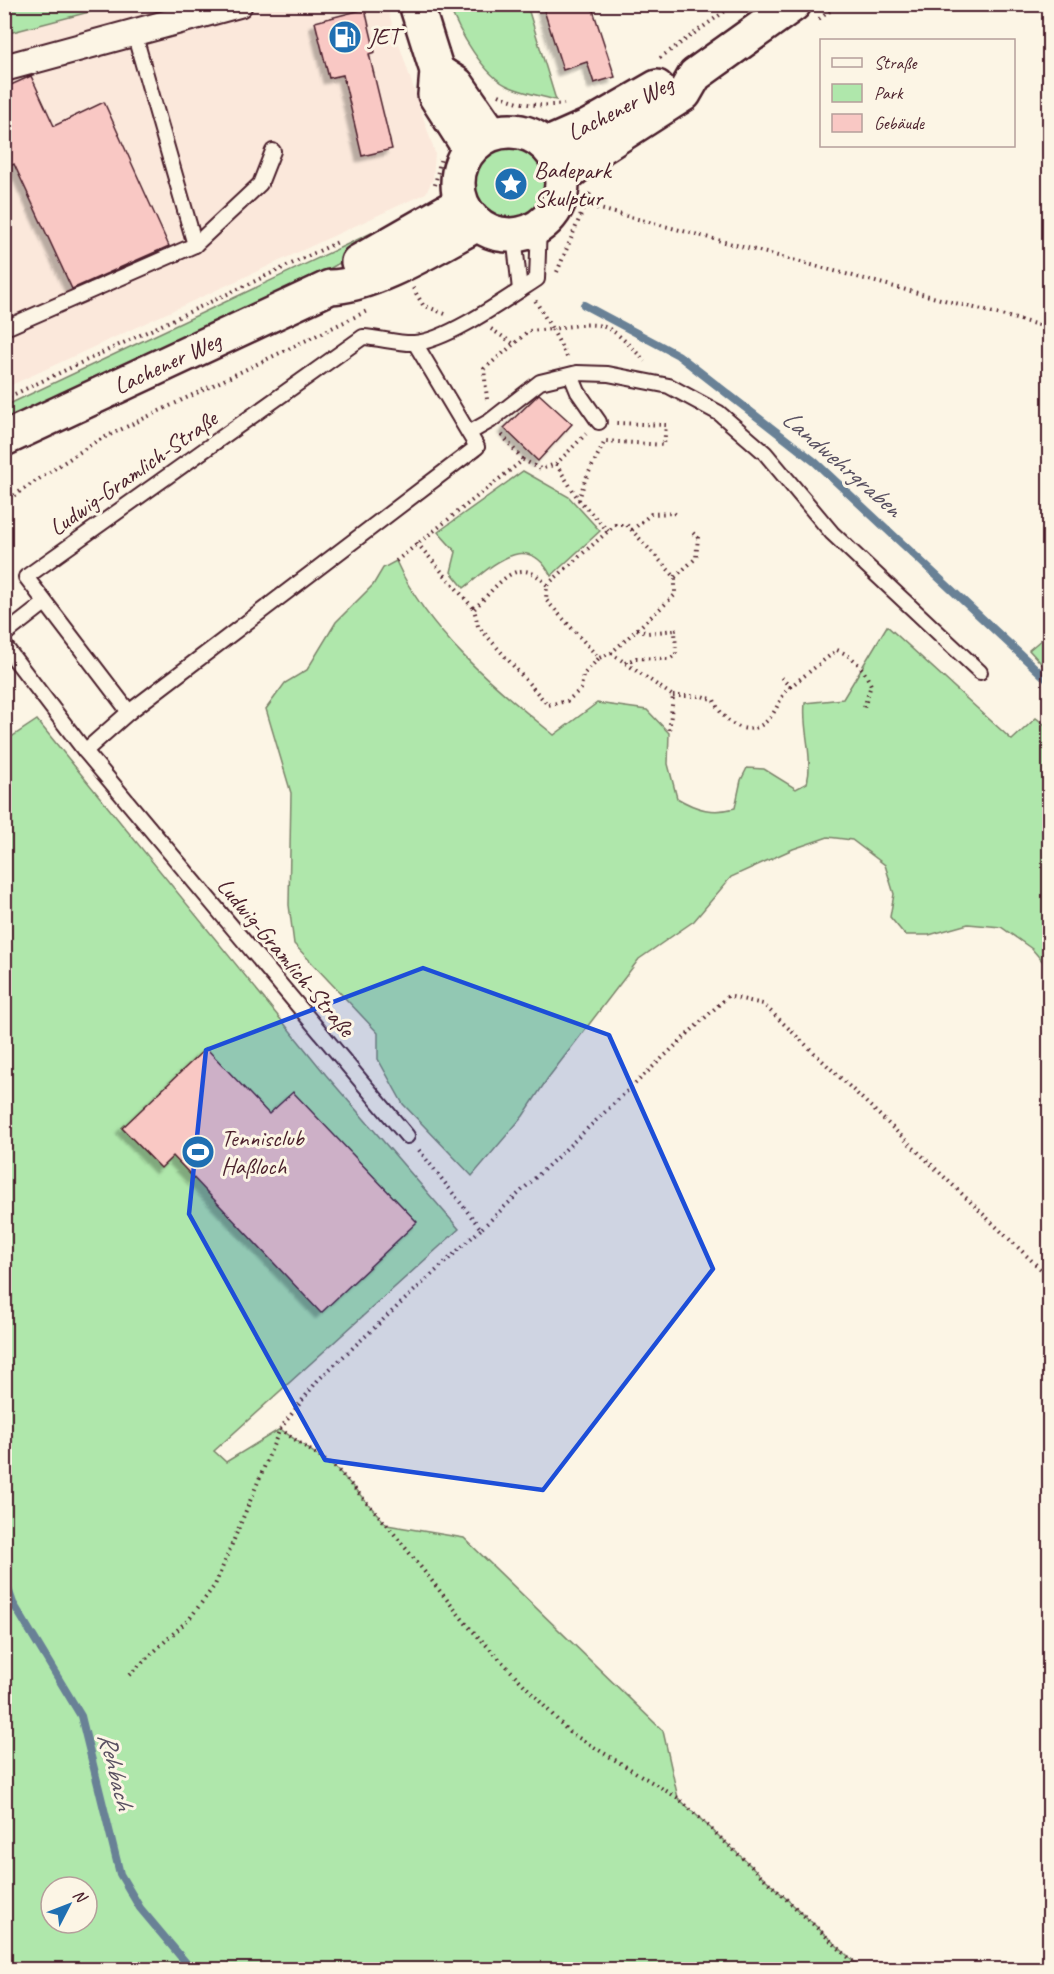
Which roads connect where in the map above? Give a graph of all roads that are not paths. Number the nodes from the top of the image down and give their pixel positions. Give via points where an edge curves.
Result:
1 (239, 4) edge
2 (416, 4) edge
3 (794, 4) edge
4 (134, 33) junction
5 (4, 68) edge
6 (695, 75) junction
7 (466, 144) junction
8 (546, 145) junction
9 (273, 151) dead end
10 (562, 178) junction
11 (458, 205) junction
12 (526, 231) junction
13 (195, 244) junction
14 (520, 290) junction
15 (10, 326) dead end
16 (415, 343) junction
17 (574, 374) junction
18 (599, 422) road end
19 (469, 434) junction
20 (4, 439) edge
21 (45, 603) junction
22 (4, 635) edge
23 (4, 645) edge
24 (980, 672) dead end
25 (129, 712) junction
26 (85, 751) junction
27 (407, 1136) road end

1 - 4 street
2 - 7 main road via 437,71 457,84
3 - 6 main road, Lachener Weg
4 - 5 street
4 - 13 lane
6 - 8 main road, Lachener Weg via 674,77 590,126
6 - 10 main road, Lachener Weg via 684,94 600,148
7 - 8 main road via 505,130 535,136
7 - 11 main road via 458,174
8 - 10 main road via 554,154
9 - 13 lane via 260,184
10 - 12 main road via 557,205
11 - 12 main road via 501,235
11 - 20 main road, Lachener Weg via 410,260 349,286 330,287
12 - 14 lane
12 - 14 lane, Ludwig-Gramlich-Straße via 537,279
13 - 15 lane
14 - 16 lane, Ludwig-Gramlich-Straße via 458,328
16 - 19 lane
16 - 21 lane, Ludwig-Gramlich-Straße via 363,338 26,577
17 - 18 lane via 578,392
17 - 19 lane via 540,382
17 - 24 lane via 608,374 669,386 719,413 765,453 832,533
19 - 25 lane via 477,447
21 - 22 lane
21 - 25 lane, Ludwig-Gramlich-Straße
23 - 26 lane, Ludwig-Gramlich-Straße
25 - 26 lane
26 - 27 lane, Ludwig-Gramlich-Straße

